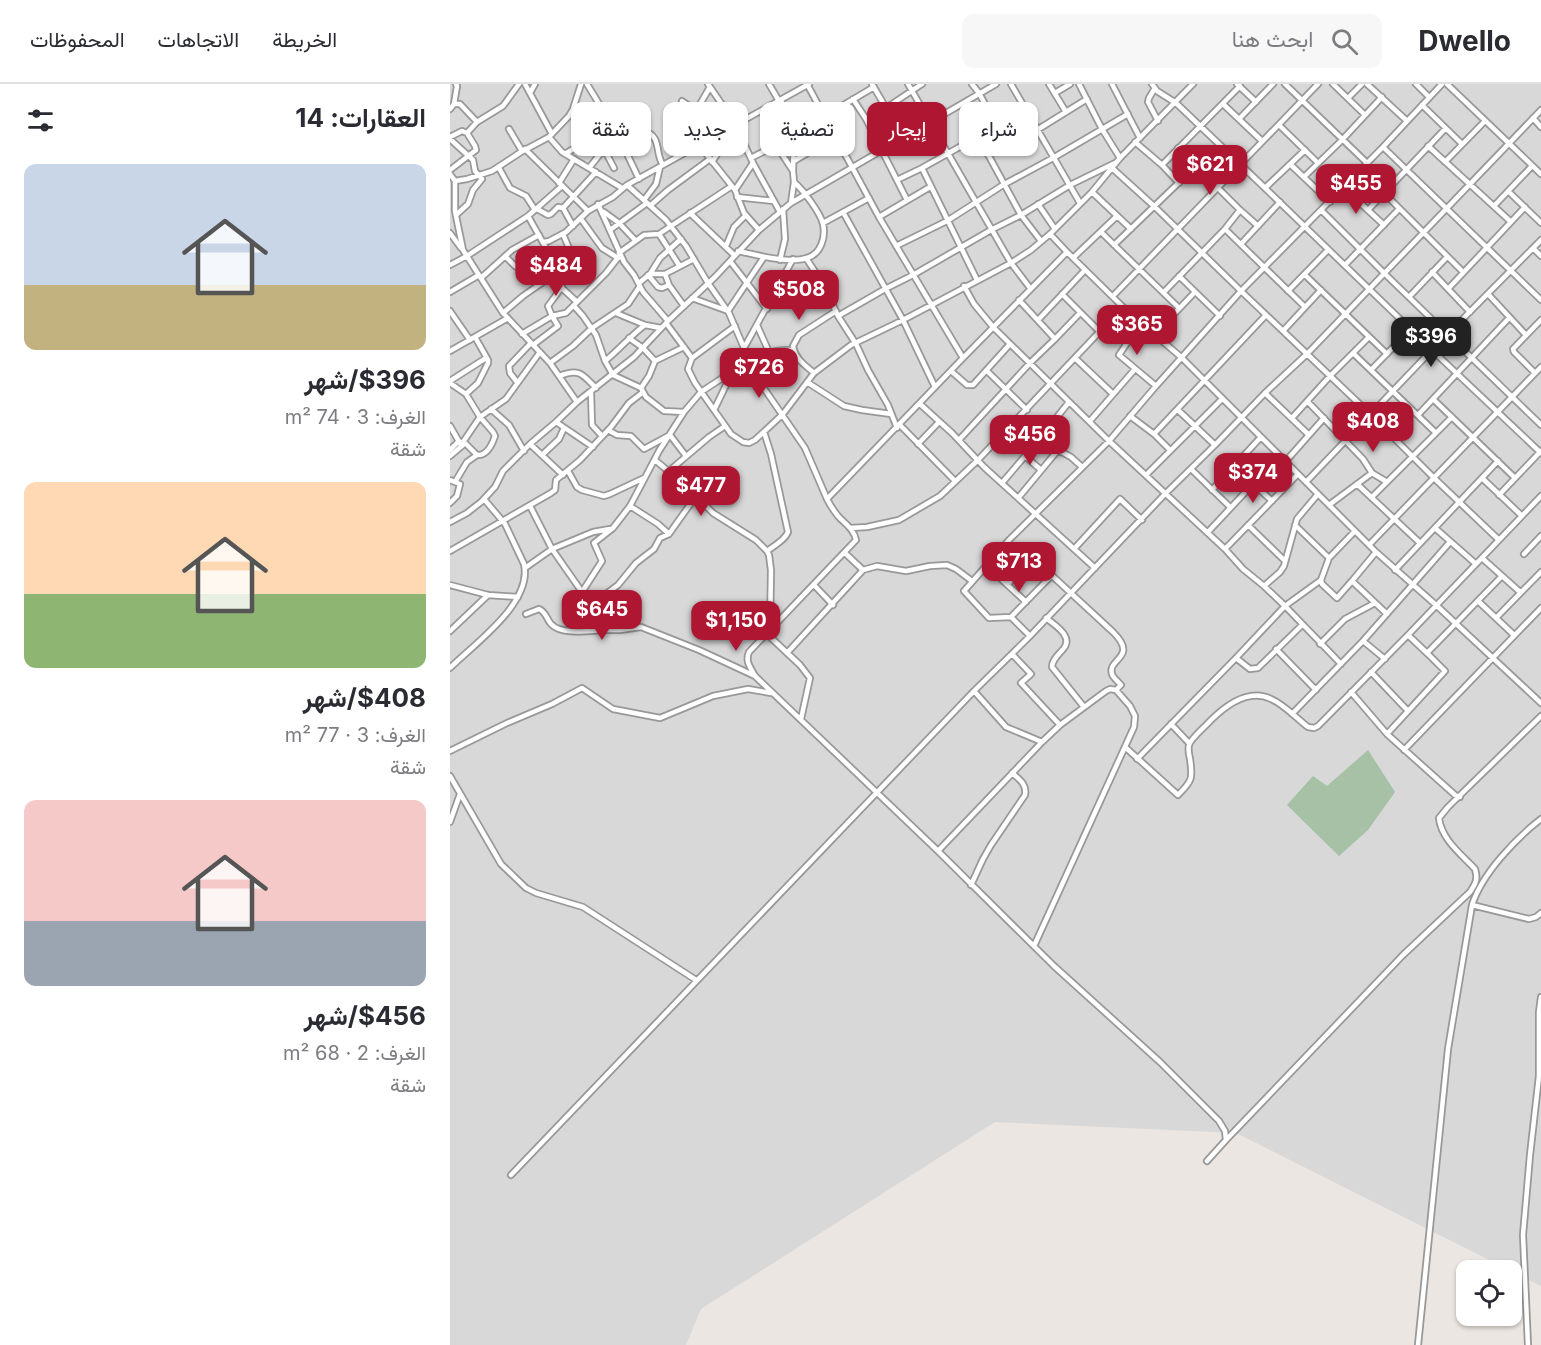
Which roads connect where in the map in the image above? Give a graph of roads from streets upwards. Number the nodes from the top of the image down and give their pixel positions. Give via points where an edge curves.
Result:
1 (519, 84) edge
2 (525, 84) edge
3 (535, 84) edge
4 (581, 84) edge
5 (587, 84) edge
6 (769, 84) edge
7 (808, 84) edge
8 (908, 84) edge
9 (922, 84) edge
10 (972, 84) edge
11 (996, 84) edge
12 (1011, 84) edge
13 (1049, 84) edge
14 (1070, 84) edge
15 (1079, 84) edge
16 (1112, 84) edge
17 (1193, 84) edge
18 (1273, 84) edge
19 (1285, 84) edge
20 (1318, 84) edge
21 (1333, 84) edge
22 (1362, 84) edge
23 (1367, 84) edge
24 (1416, 84) edge
25 (1442, 84) edge
26 (1447, 84) edge
27 (458, 85) edge
28 (709, 85) edge
29 (873, 85) edge
30 (1238, 85) edge
31 (1154, 86) edge
32 (912, 91) junction
33 (530, 93) junction
34 (979, 93) junction
35 (1054, 93) junction
36 (1429, 97) junction
37 (1348, 98) junction
38 (1382, 98) junction
39 (853, 99) junction
40 (1087, 99) junction
41 (1302, 100) junction
42 (780, 101) junction
43 (598, 102) edge
44 (700, 102) edge
45 (721, 102) edge
46 (818, 102) edge
47 (848, 102) edge
48 (883, 102) edge
49 (895, 102) edge
50 (918, 102) edge
51 (984, 102) edge
52 (1021, 102) edge
53 (1256, 102) junction
54 (1176, 103) junction
55 (454, 104) junction
56 (1223, 104) junction
57 (1422, 105) junction
58 (450, 109) edge
59 (1541, 110) edge
60 (947, 112) edge
61 (1066, 112) junction
62 (1128, 114) junction
63 (1365, 115) junction
64 (1533, 118) junction
65 (748, 119) edge
66 (866, 119) edge
67 (1239, 119) junction
68 (1158, 121) junction
69 (1485, 121) junction
70 (477, 122) junction
71 (1407, 122) junction
72 (1279, 125) junction
73 (1200, 127) junction
74 (1541, 127) edge
75 (509, 129) dead end
76 (1038, 129) edge
77 (1102, 129) junction
78 (1445, 129) junction
79 (1038, 132) edge
80 (467, 133) junction
81 (651, 134) edge
82 (550, 135) junction
83 (450, 138) edge
84 (1140, 138) junction
85 (1342, 140) junction
86 (1262, 141) junction
87 (1135, 142) junction
88 (1462, 144) junction
89 (1509, 144) junction
90 (959, 146) edge
91 (1428, 146) junction
92 (1383, 147) junction
93 (1179, 148) junction
94 (524, 150) junction
95 (571, 150) edge
96 (1305, 150) junction
97 (748, 153) edge
98 (947, 153) joint
99 (565, 154) junction
100 (469, 156) junction
101 (599, 156) edge
102 (609, 156) edge
103 (628, 156) edge
104 (681, 156) edge
105 (708, 156) edge
106 (715, 156) edge
107 (760, 156) edge
108 (783, 156) edge
109 (794, 156) edge
110 (802, 156) edge
111 (846, 156) edge
112 (871, 156) edge
113 (885, 156) edge
114 (942, 156) edge
115 (989, 156) edge
116 (1053, 158) junction
117 (574, 159) junction
118 (1118, 160) junction
119 (711, 161) junction
120 (752, 161) junction
121 (794, 161) junction
122 (1445, 162) junction
123 (1318, 163) junction
124 (1367, 163) junction
125 (1240, 164) junction
126 (1162, 165) junction
127 (1291, 165) junction
128 (662, 166) junction
129 (1196, 166) junction
130 (1532, 166) junction
131 (852, 167) junction
132 (499, 168) junction
133 (590, 168) junction
134 (614, 168) dead end
135 (922, 168) junction
136 (1112, 168) junction
137 (1406, 169) junction
138 (793, 171) junction
139 (450, 172) edge
140 (596, 172) junction
141 (1541, 174) edge
142 (479, 175) junction
143 (1304, 177) junction
144 (639, 179) junction
145 (897, 180) junction
146 (794, 182) junction
147 (1179, 183) junction
148 (453, 184) edge
149 (561, 184) junction
150 (1003, 184) junction
151 (1470, 184) junction
152 (1070, 185) junction
153 (625, 187) junction
154 (930, 187) junction
155 (733, 188) junction
156 (1218, 188) junction
157 (1265, 188) junction
158 (1344, 188) junction
159 (1508, 191) junction
160 (1092, 192) junction
161 (806, 193) junction
162 (1384, 193) junction
163 (574, 197) junction
164 (737, 197) junction
165 (869, 198) junction
166 (908, 200) junction
167 (774, 201) junction
168 (791, 202) junction
169 (975, 202) junction
170 (1280, 202) junction
171 (1330, 202) junction
172 (647, 203) junction
173 (1080, 203) junction
174 (598, 204) junction
175 (1038, 204) junction
176 (1494, 206) junction
177 (1155, 207) junction
178 (1525, 207) junction
179 (563, 208) junction
180 (537, 209) junction
181 (1399, 209) junction
182 (1446, 209) junction
183 (782, 210) junction
184 (1240, 210) junction
185 (1368, 210) junction
186 (588, 211) junction
187 (602, 211) junction
188 (1322, 211) junction
189 (843, 212) junction
190 (690, 213) junction
191 (456, 215) junction
192 (746, 215) junction
193 (1021, 215) junction
194 (528, 216) junction
195 (1117, 216) junction
196 (879, 217) junction
197 (581, 219) junction
198 (947, 221) junction
199 (1510, 221) junction
200 (619, 223) junction
201 (823, 223) junction
202 (1541, 223) edge
203 (1384, 225) junction
204 (573, 226) junction
205 (671, 226) junction
206 (1258, 226) junction
207 (1306, 227) junction
208 (1131, 229) junction
209 (1225, 229) junction
210 (610, 230) junction
211 (759, 230) junction
212 (991, 230) junction
213 (1178, 230) junction
214 (1052, 231) junction
215 (1101, 232) junction
216 (450, 233) edge
217 (1423, 233) junction
218 (563, 234) junction
219 (659, 234) junction
220 (539, 235) junction
221 (681, 239) junction
222 (635, 240) junction
223 (1541, 240) edge
224 (1041, 241) junction
225 (546, 243) junction
226 (1241, 244) junction
227 (1114, 245) junction
228 (726, 246) junction
229 (896, 246) junction
230 (961, 247) junction
231 (1487, 247) junction
232 (1533, 248) junction
233 (669, 249) junction
234 (463, 250) junction
235 (1328, 250) junction
236 (1360, 250) junction
237 (1067, 252) junction
238 (736, 253) junction
239 (1202, 253) junction
240 (467, 256) junction
241 (505, 256) junction
242 (619, 256) junction
243 (764, 256) junction
244 (1541, 256) edge
245 (1447, 257) junction
246 (806, 258) junction
247 (1073, 258) junction
248 (694, 259) junction
249 (793, 259) junction
250 (780, 260) junction
251 (729, 261) junction
252 (1011, 263) junction
253 (450, 265) edge
254 (1345, 265) junction
255 (679, 266) junction
256 (1264, 268) junction
257 (1085, 270) junction
258 (1140, 270) junction
259 (559, 271) junction
260 (1511, 271) junction
261 (1432, 272) junction
262 (1463, 272) junction
263 (1384, 273) junction
264 (665, 274) junction
265 (1305, 274) junction
266 (649, 275) junction
267 (913, 275) junction
268 (1179, 276) junction
269 (480, 277) junction
270 (550, 277) junction
271 (819, 279) junction
272 (977, 280) junction
273 (542, 282) junction
274 (708, 283) junction
275 (746, 283) junction
276 (639, 285) junction
277 (669, 285) junction
278 (964, 286) junction
279 (562, 288) junction
280 (778, 288) junction
281 (1030, 288) junction
282 (885, 289) junction
283 (1369, 289) junction
284 (1448, 289) junction
285 (1321, 290) junction
286 (1241, 291) junction
287 (1288, 291) junction
288 (450, 292) edge
289 (1164, 292) junction
290 (1195, 292) junction
291 (1062, 294) junction
292 (1488, 294) junction
293 (1113, 296) junction
294 (1409, 297) junction
295 (692, 298) junction
296 (1018, 300) junction
297 (1541, 300) edge
298 (575, 304) junction
299 (932, 304) junction
300 (684, 306) junction
301 (1123, 307) junction
302 (1305, 307) junction
303 (1179, 308) junction
304 (766, 309) junction
305 (450, 311) edge
306 (728, 311) junction
307 (1470, 312) junction
308 (503, 313) junction
309 (616, 313) junction
310 (1080, 313) junction
311 (1345, 313) junction
312 (837, 314) junction
313 (1266, 315) junction
314 (552, 316) junction
315 (1220, 316) junction
316 (508, 318) junction
317 (1509, 318) junction
318 (456, 320) junction
319 (903, 320) junction
320 (1038, 320) junction
321 (1541, 320) edge
322 (450, 322) edge
323 (667, 322) junction
324 (645, 325) junction
325 (758, 325) junction
326 (1143, 325) junction
327 (735, 326) junction
328 (993, 327) junction
329 (592, 328) junction
330 (661, 328) junction
331 (1282, 330) junction
332 (1411, 330) junction
333 (1100, 332) junction
334 (522, 334) junction
335 (1155, 334) junction
336 (1448, 334) junction
337 (1526, 335) junction
338 (629, 338) junction
339 (1369, 338) junction
340 (473, 339) junction
341 (1055, 339) junction
342 (532, 344) junction
343 (856, 344) junction
344 (1011, 344) junction
345 (684, 347) junction
346 (644, 348) junction
347 (744, 348) junction
348 (794, 350) junction
349 (1432, 350) junction
350 (450, 351) edge
351 (540, 352) junction
352 (769, 352) junction
353 (1353, 353) junction
354 (1307, 354) junction
355 (1387, 354) junction
356 (741, 355) junction
357 (486, 358) junction
358 (692, 358) junction
359 (963, 358) junction
360 (1075, 358) junction
361 (1182, 358) junction
362 (1472, 358) junction
363 (605, 361) junction
364 (655, 361) junction
365 (550, 363) junction
366 (1030, 363) junction
367 (1541, 367) edge
368 (1135, 369) junction
369 (951, 370) junction
370 (1371, 370) junction
371 (733, 371) junction
372 (753, 371) junction
373 (987, 371) junction
374 (814, 373) junction
375 (1535, 373) junction
376 (1458, 374) junction
377 (613, 375) junction
378 (560, 376) junction
379 (1330, 376) junction
380 (1204, 381) junction
381 (450, 382) edge
382 (517, 382) junction
383 (807, 382) junction
384 (1051, 384) junction
385 (1156, 386) junction
386 (935, 387) junction
387 (596, 388) junction
388 (641, 390) junction
389 (1006, 390) junction
390 (591, 392) junction
391 (701, 392) junction
392 (1393, 392) junction
393 (1265, 393) junction
394 (466, 394) junction
395 (1113, 394) junction
396 (1512, 397) junction
397 (1222, 399) junction
398 (1433, 399) junction
399 (577, 402) junction
400 (1069, 402) junction
401 (1308, 402) junction
402 (920, 404) junction
403 (491, 409) junction
404 (714, 410) junction
405 (1026, 410) junction
406 (1178, 410) junction
407 (684, 412) junction
408 (1497, 412) junction
409 (783, 414) junction
410 (891, 414) junction
411 (1370, 414) junction
412 (1418, 415) junction
413 (1130, 416) junction
414 (480, 417) junction
415 (1452, 417) junction
416 (1241, 418) junction
417 (1292, 418) junction
418 (1324, 418) junction
419 (1090, 421) junction
420 (1540, 421) edge
421 (556, 422) junction
422 (939, 422) junction
423 (450, 426) edge
424 (725, 426) junction
425 (898, 426) junction
426 (1194, 426) junction
427 (564, 428) junction
428 (608, 430) junction
429 (764, 432) junction
430 (1436, 433) junction
431 (1154, 434) junction
432 (670, 435) junction
433 (1309, 435) junction
434 (602, 436) junction
435 (1042, 436) junction
436 (1261, 437) junction
437 (1474, 438) junction
438 (958, 440) junction
439 (1346, 440) junction
440 (1109, 441) junction
441 (463, 444) junction
442 (530, 444) junction
443 (918, 444) junction
444 (1215, 445) junction
445 (593, 447) junction
446 (450, 450) edge
447 (1058, 450) junction
448 (1170, 450) junction
449 (524, 451) junction
450 (1541, 452) edge
451 (477, 455) junction
452 (542, 455) junction
453 (450, 456) edge
454 (686, 456) junction
455 (1026, 456) junction
456 (1412, 456) junction
457 (655, 460) junction
458 (978, 460) junction
459 (1286, 461) junction
460 (1498, 461) junction
461 (467, 462) junction
462 (1082, 467) junction
463 (1191, 469) junction
464 (1041, 470) junction
465 (568, 471) junction
466 (669, 471) junction
467 (1372, 473) junction
468 (1298, 474) junction
469 (563, 475) junction
470 (1146, 475) junction
471 (645, 477) junction
472 (1434, 478) junction
473 (1482, 478) junction
474 (1515, 478) junction
475 (453, 481) edge
476 (956, 482) junction
477 (1306, 482) junction
478 (1387, 482) junction
479 (1002, 483) junction
480 (1357, 484) junction
481 (1212, 489) junction
482 (1166, 494) junction
483 (1318, 494) junction
484 (1499, 495) junction
485 (696, 496) junction
486 (1541, 496) edge
487 (1019, 497) junction
488 (1372, 497) junction
489 (484, 499) junction
490 (827, 500) junction
491 (1272, 501) junction
492 (1460, 501) junction
493 (450, 503) edge
494 (1329, 505) junction
495 (530, 506) junction
496 (630, 506) junction
497 (1230, 507) junction
498 (1035, 513) junction
499 (1521, 515) junction
500 (1395, 519) junction
501 (1142, 520) junction
502 (502, 521) junction
503 (450, 522) edge
504 (1248, 525) junction
505 (1295, 525) junction
506 (613, 528) junction
507 (850, 528) junction
508 (1435, 528) junction
509 (1355, 531) junction
510 (1208, 532) junction
511 (669, 534) junction
512 (1541, 536) edge
513 (1499, 540) junction
514 (1450, 542) junction
515 (1420, 543) junction
516 (1369, 545) junction
517 (552, 549) junction
518 (1074, 549) junction
519 (1225, 549) junction
520 (450, 550) edge
521 (767, 551) junction
522 (1376, 552) junction
523 (845, 553) junction
524 (1524, 554) dead end
525 (1329, 558) junction
526 (1482, 558) junction
527 (1285, 561) junction
528 (1476, 564) junction
529 (986, 565) junction
530 (525, 568) junction
531 (1095, 568) junction
532 (863, 570) junction
533 (1395, 570) junction
534 (1541, 572) edge
535 (1052, 575) junction
536 (1502, 576) junction
537 (972, 580) junction
538 (1321, 580) junction
539 (1352, 581) junction
540 (1008, 584) junction
541 (450, 585) edge
542 (814, 585) junction
543 (1413, 585) junction
544 (1264, 586) junction
545 (582, 592) junction
546 (1070, 592) junction
547 (1520, 592) junction
548 (488, 595) junction
549 (518, 597) junction
550 (1478, 600) junction
551 (1026, 602) junction
552 (1375, 603) junction
553 (833, 604) junction
554 (1436, 605) junction
555 (1285, 606) junction
556 (1541, 608) edge
557 (585, 609) junction
558 (526, 614) dead end
559 (1387, 614) junction
560 (1011, 617) junction
561 (1047, 618) junction
562 (1496, 618) junction
563 (1456, 622) junction
564 (1302, 625) junction
565 (602, 630) junction
566 (450, 631) edge
567 (768, 632) junction
568 (1408, 635) junction
569 (1514, 635) junction
570 (1030, 636) junction
571 (1364, 640) junction
572 (1320, 644) junction
573 (1276, 649) junction
574 (788, 653) junction
575 (1012, 654) junction
576 (1493, 657) junction
577 (1236, 658) junction
578 (1385, 659) junction
579 (1341, 664) junction
580 (450, 668) edge
581 (1445, 670) junction
582 (1371, 672) junction
583 (755, 676) junction
584 (1116, 690) junction
585 (1316, 690) junction
586 (974, 691) junction
587 (1351, 692) junction
588 (774, 693) junction
589 (1541, 703) edge
590 (1084, 707) junction
591 (1408, 711) junction
592 (1292, 714) junction
593 (1541, 716) edge
594 (801, 719) junction
595 (1171, 724) junction
596 (1060, 725) junction
597 (1387, 734) junction
598 (1041, 742) junction
599 (1189, 743) junction
600 (1125, 747) junction
601 (1404, 750) junction
602 (450, 751) edge
603 (1137, 759) junction
604 (1012, 773) junction
605 (450, 776) edge
606 (877, 793) junction
607 (460, 794) junction
608 (1460, 797) junction
609 (1541, 819) edge
610 (450, 822) edge
611 (938, 851) junction
612 (971, 885) junction
613 (1472, 905) junction
614 (1541, 913) edge
615 (1034, 946) junction
616 (696, 980) junction
617 (1541, 997) edge
618 (1226, 1140) junction
619 (1207, 1161) dead end
620 (511, 1175) dead end
621 (1418, 1345) edge
622 (1528, 1345) edge

1 - 70 street via 503,106
2 - 33 street
3 - 33 street
4 - 82 street via 569,116
5 - 43 street
6 - 42 street
7 - 42 street
7 - 46 street
8 - 32 street
9 - 32 street
10 - 34 street
11 - 34 street
12 - 52 street
13 - 35 street
14 - 35 street
15 - 40 street
16 - 62 street
17 - 54 street
18 - 53 street
19 - 41 street
20 - 41 street
21 - 37 street
22 - 37 street
23 - 38 street
24 - 36 street
25 - 36 street
26 - 69 street
27 - 55 street
28 - 44 street
28 - 45 street
29 - 39 street
29 - 48 street
30 - 53 street
30 - 56 street
31 - 54 street
31 - 68 street via 1148,102
32 - 49 street
32 - 50 street
33 - 82 street
34 - 51 street
34 - 60 street
35 - 61 street
36 - 57 street
37 - 63 street
38 - 63 street
38 - 71 street
39 - 47 street
39 - 66 street
40 - 61 street
40 - 77 street
41 - 72 street
41 - 85 street
42 - 65 street
53 - 67 street
54 - 68 street
54 - 73 street
55 - 58 street
55 - 70 street via 460,104
56 - 67 street
56 - 73 street
57 - 71 street
57 - 78 street
59 - 64 street
61 - 76 street
62 - 77 street
62 - 84 street
63 - 85 street
64 - 74 street
64 - 89 street
67 - 86 street
68 - 84 street
69 - 88 street
69 - 89 street
70 - 80 street
71 - 92 street
72 - 86 street
72 - 96 street
73 - 93 street
73 - 125 street
75 - 94 street
77 - 116 street
77 - 118 street
78 - 88 street
78 - 91 street
79 - 116 street
80 - 83 street via 462,131
80 - 100 street via 476,150
81 - 128 street via 658,143
82 - 94 street
82 - 99 street
83 - 100 street
84 - 87 street
85 - 123 street
85 - 124 street
86 - 125 street
87 - 118 street
87 - 126 street
88 - 122 street
89 - 130 street
89 - 151 street
90 - 98 street
91 - 122 street
91 - 137 street
92 - 124 street
92 - 137 street
93 - 126 street
93 - 129 street
94 - 132 street
94 - 149 street
95 - 99 street
96 - 123 street
96 - 127 street
97 - 120 street
98 - 169 street
99 - 117 street
100 - 139 street
100 - 142 street
101 - 133 street
102 - 134 street
103 - 144 street
104 - 128 street
105 - 119 street
106 - 119 street
107 - 120 street
108 - 138 street
109 - 121 street
110 - 121 street
111 - 131 street
112 - 131 street
113 - 145 street
114 - 135 street
115 - 150 street
116 - 150 street
116 - 152 street
117 - 133 street
117 - 149 street
118 - 136 street
118 - 152 street
119 - 155 street
119 - 172 street
120 - 155 street
120 - 167 street
121 - 138 street
122 - 151 street
123 - 143 street
124 - 158 street
125 - 156 street
125 - 157 street
126 - 147 street
127 - 143 street
127 - 157 street
128 - 144 street
128 - 172 street
129 - 147 street
129 - 156 street
130 - 141 street
130 - 159 street
131 - 161 street
131 - 165 street
132 - 142 street
132 - 180 street via 510,188
133 - 140 street
135 - 145 street
135 - 154 street
136 - 160 street
136 - 177 street
137 - 162 street
137 - 182 street
138 - 146 street
139 - 148 street
140 - 153 street
140 - 163 street
142 - 148 street
142 - 191 street via 481,182
143 - 171 street
144 - 153 street
145 - 166 street
146 - 161 street
146 - 168 street
147 - 177 street
148 - 191 street
149 - 163 street
149 - 180 street
150 - 169 street
150 - 193 street
151 - 176 street
151 - 182 street
152 - 173 street
152 - 175 street
153 - 172 street
153 - 174 street
154 - 166 street
154 - 198 street
155 - 164 street
155 - 190 street
156 - 184 street
156 - 213 street
157 - 170 street
158 - 171 street
158 - 185 street
159 - 176 street
159 - 178 street
160 - 173 street
160 - 195 street
161 - 168 street
161 - 201 street
162 - 181 street
162 - 185 street
163 - 179 street
163 - 186 street
164 - 167 street
164 - 192 street
165 - 189 street
165 - 196 street
166 - 196 street
167 - 183 street
168 - 183 street
169 - 198 street
169 - 212 street
170 - 206 street
170 - 207 street
171 - 188 street
172 - 200 street
172 - 205 street
173 - 214 street
174 - 186 street
174 - 187 street
175 - 193 street
175 - 214 street
176 - 199 street
177 - 208 street
177 - 213 street
178 - 199 street
178 - 202 street
179 - 180 street via 558,207 548,215
179 - 204 street
180 - 194 street
181 - 203 street
181 - 217 street
182 - 217 street
182 - 231 street
183 - 211 street
183 - 250 street via 785,239
184 - 206 street
184 - 209 street
185 - 203 street
186 - 197 street
187 - 200 street
187 - 210 street
188 - 207 street
188 - 236 street
189 - 201 street
189 - 282 street
190 - 205 street
190 - 228 street
191 - 234 street
192 - 211 street
192 - 228 street via 734,227
193 - 212 street
193 - 224 street
194 - 220 street
194 - 240 street
195 - 208 street
195 - 215 street
196 - 229 street
197 - 204 street
197 - 242 street via 602,248
198 - 229 street
198 - 230 street
199 - 231 street
200 - 210 street
200 - 222 street
201 - 246 street via 819,250
203 - 236 street
204 - 218 street
205 - 219 street
205 - 221 street
206 - 226 street
207 - 235 street
207 - 256 street
208 - 227 street
209 - 226 street
209 - 239 street
210 - 242 street
211 - 238 street
212 - 230 street
212 - 252 street
213 - 239 street
213 - 258 street
214 - 224 street
214 - 237 street
215 - 227 street
215 - 247 street
216 - 234 street
217 - 245 street
217 - 263 street
218 - 225 street
218 - 259 street via 571,253
219 - 222 street
219 - 233 street
220 - 225 street
220 - 241 street
221 - 233 street
221 - 248 street
222 - 242 street
223 - 232 street
224 - 252 street
225 - 259 street
226 - 256 street
227 - 258 street
228 - 238 street
229 - 267 street
230 - 267 street
230 - 272 street
231 - 260 street
231 - 262 street
232 - 244 street
232 - 260 street
233 - 255 street
233 - 266 street
234 - 240 street
235 - 254 street
235 - 265 street
236 - 254 street
236 - 263 street
237 - 247 street
237 - 281 street
238 - 243 street
238 - 251 street
239 - 268 street
239 - 286 street
240 - 253 street
240 - 269 street
241 - 269 street
241 - 273 street
242 - 276 street
242 - 298 street
243 - 250 street
243 - 275 street
245 - 261 street
245 - 262 street
246 - 249 street
246 - 271 street
247 - 257 street
248 - 255 street
248 - 274 street
249 - 250 street
249 - 280 street
251 - 274 street
251 - 275 street
252 - 272 street
252 - 281 street
254 - 283 street
255 - 264 street
256 - 286 street
256 - 287 street
257 - 291 street
257 - 293 street
258 - 289 street
258 - 293 street
259 - 270 street
260 - 292 street
260 - 297 street
261 - 284 street
261 - 294 street
262 - 284 street
263 - 283 street
263 - 294 street
264 - 266 street
264 - 277 street
265 - 285 street
265 - 287 street
266 - 276 street
266 - 277 street via 658,287
267 - 282 street
267 - 299 street
268 - 289 street
268 - 290 street
269 - 288 street
269 - 308 street
270 - 273 street
270 - 279 street
271 - 280 street via 798,293
271 - 312 street
272 - 278 street
273 - 308 street
274 - 295 street
274 - 306 street
275 - 304 street
275 - 306 street
276 - 309 street via 630,302
276 - 323 street
277 - 300 street
278 - 299 street
278 - 328 street
279 - 298 street
279 - 314 street via 548,306
280 - 304 street
281 - 296 street
282 - 312 street
282 - 319 street
283 - 311 street
283 - 332 street
284 - 307 street
285 - 302 street
285 - 311 street
286 - 313 street
286 - 315 street
287 - 302 street
289 - 303 street
290 - 303 street
290 - 315 street
291 - 310 street
291 - 320 street
292 - 307 street
292 - 317 street
293 - 301 street
294 - 336 street
295 - 300 street
295 - 306 street
296 - 320 street
296 - 328 street
298 - 314 street via 566,313
298 - 329 street
299 - 319 street
299 - 359 street
300 - 323 street
301 - 326 street
301 - 333 street
302 - 331 street
303 - 335 street
304 - 325 street
305 - 318 street
306 - 327 street
307 - 336 street
308 - 316 street
309 - 324 street
309 - 329 street
310 - 333 street
310 - 341 street
311 - 339 street
311 - 354 street
312 - 343 street
312 - 348 street via 799,335
313 - 331 street
313 - 380 street
314 - 334 street
314 - 342 street via 558,327
315 - 361 street
316 - 334 street
316 - 340 street
317 - 337 street
317 - 362 street
318 - 322 street
318 - 340 street
319 - 343 street
319 - 386 street
320 - 341 street
321 - 337 street
323 - 330 street
323 - 345 street
324 - 330 street
324 - 338 street
325 - 347 street
325 - 352 street
326 - 335 street
326 - 368 street via 1119,353
327 - 347 street
327 - 358 street
328 - 344 street
328 - 359 street
329 - 363 street
329 - 365 street
330 - 346 street
331 - 354 street
332 - 349 street
332 - 355 street
333 - 360 street
334 - 342 street
335 - 361 street
336 - 349 street
336 - 362 street
337 - 375 street via 1513,350
338 - 346 street
338 - 363 street
339 - 353 street
339 - 355 street
340 - 350 street
340 - 357 street
341 - 366 street
342 - 351 street
342 - 382 street via 509,366
343 - 374 street
343 - 410 street
344 - 366 street
344 - 373 street
345 - 358 street
345 - 364 street
346 - 364 street
346 - 377 street
347 - 356 street
348 - 352 street
348 - 374 street
349 - 376 street
349 - 392 street
351 - 365 street
351 - 382 street
352 - 372 street
353 - 370 street
353 - 379 street
354 - 379 street
354 - 393 street
355 - 370 street
356 - 371 street
356 - 372 street
357 - 381 street
357 - 394 street via 488,363 478,383
358 - 391 street via 689,372
359 - 369 street
360 - 384 street
360 - 395 street
361 - 380 street
361 - 385 street
362 - 376 street
362 - 396 street
363 - 377 street
364 - 388 street
365 - 378 street
366 - 384 street
366 - 389 street
367 - 375 street
368 - 385 street
368 - 395 street
369 - 373 street via 970,386
369 - 386 street
370 - 392 street
371 - 391 street
371 - 404 street
372 - 409 street
373 - 389 street
374 - 383 street
375 - 396 street
376 - 398 street
376 - 408 street
377 - 387 street
377 - 388 street
378 - 387 street via 582,374
378 - 399 street
379 - 401 street
379 - 411 street
380 - 397 street
380 - 406 street
381 - 394 street
382 - 403 street via 506,399
383 - 409 street
383 - 410 street via 844,406
384 - 400 street
384 - 405 street
385 - 413 street
386 - 402 street
387 - 390 street
388 - 407 street via 664,411
388 - 428 street
389 - 405 street
389 - 438 street
390 - 399 street
390 - 434 street via 592,425
391 - 404 street
391 - 407 street
392 - 411 street
392 - 412 street
393 - 416 street
393 - 417 street
394 - 414 street
395 - 419 street
396 - 408 street
396 - 420 street
397 - 416 street
397 - 426 street
398 - 412 street
398 - 415 street
399 - 421 street
400 - 419 street
400 - 435 street
401 - 417 street
401 - 418 street
402 - 422 street
402 - 425 street
403 - 414 street
403 - 449 street via 509,425
404 - 424 street
405 - 458 street
406 - 426 street
406 - 431 street
407 - 432 street
408 - 437 street
408 - 450 street
409 - 429 street
409 - 490 street via 805,448
410 - 425 street
411 - 439 street
411 - 456 street
412 - 430 street
413 - 431 street
413 - 440 street
414 - 441 street
414 - 451 street via 495,436 485,453
415 - 430 street
415 - 437 street
416 - 436 street
416 - 444 street
417 - 433 street
418 - 433 street
418 - 439 street
419 - 440 street
421 - 427 street
421 - 442 street
422 - 438 street
422 - 443 street
423 - 441 street
424 - 429 street via 748,443
424 - 454 street
425 - 443 street
425 - 490 street
426 - 444 street
426 - 448 street
427 - 445 street
427 - 452 street via 560,439
428 - 432 street via 631,436 644,449
428 - 434 street
429 - 521 street via 788,532
430 - 456 street
431 - 448 street
432 - 454 street
432 - 457 street
433 - 459 street
434 - 445 street
435 - 447 street
435 - 455 street
436 - 459 street
436 - 481 street
437 - 460 street
437 - 472 street
438 - 458 street
439 - 467 street
439 - 477 street
440 - 462 street
440 - 470 street
441 - 446 street
441 - 451 street
441 - 453 street
441 - 461 street
442 - 449 street
442 - 452 street
443 - 476 street
444 - 463 street
445 - 465 street
447 - 462 street
447 - 464 street
448 - 470 street
449 - 489 street via 503,471
450 - 474 street
451 - 461 street
452 - 469 street
454 - 466 street
455 - 464 street
455 - 479 street
456 - 472 street
456 - 478 street
457 - 466 street
457 - 471 street
458 - 476 street
458 - 479 street
459 - 468 street
460 - 473 street
460 - 474 street
461 - 475 street
462 - 498 street
463 - 481 street
463 - 482 street
464 - 487 street
465 - 469 street
465 - 471 street via 577,487 604,496
466 - 485 street
467 - 478 street
467 - 480 street
468 - 477 street
468 - 491 street
469 - 495 street via 555,482 551,494
470 - 482 street
471 - 496 street
472 - 492 street
472 - 500 street
473 - 484 street
473 - 492 street
474 - 484 street
475 - 493 street via 460,484
476 - 507 street via 899,520
477 - 483 street
478 - 488 street
479 - 487 street
480 - 488 street
480 - 494 street
481 - 497 street
482 - 501 street
482 - 510 street
483 - 494 street
483 - 505 street
484 - 499 street
485 - 511 street
485 - 521 street
486 - 499 street
487 - 498 street
488 - 500 street
489 - 502 street
489 - 503 street
490 - 507 street
491 - 497 street via 1254,484
491 - 504 street
492 - 508 street
492 - 513 street
494 - 509 street
495 - 502 street
495 - 517 street
496 - 506 street
496 - 511 street
497 - 510 street
498 - 518 street
498 - 529 street
499 - 513 street
500 - 515 street
500 - 516 street
501 - 518 street via 1120,499
501 - 531 street
502 - 520 street
502 - 530 street
504 - 519 street
504 - 527 street
505 - 525 street
505 - 527 street
506 - 517 street via 592,532
506 - 545 street via 594,543 602,561
507 - 523 street via 856,540
508 - 514 street
508 - 515 street
509 - 516 street
509 - 525 street
510 - 519 street
511 - 557 street via 660,538 618,585
512 - 524 street
513 - 526 street
514 - 528 street
514 - 543 street
515 - 533 street
516 - 522 street
517 - 530 street
517 - 545 street
518 - 531 street
519 - 544 street
521 - 567 street via 771,570
522 - 533 street
522 - 539 street
523 - 532 street
523 - 542 street
525 - 538 street
526 - 528 street
526 - 536 street
527 - 544 street via 1280,572
528 - 554 street
529 - 537 street
529 - 540 street
530 - 549 street
531 - 546 street
532 - 537 street via 877,566 906,572 947,565
532 - 553 street
533 - 543 street
534 - 547 street
535 - 540 street via 1033,558
535 - 546 street
535 - 551 street
536 - 547 street
536 - 550 street
537 - 560 street via 964,593 989,618
538 - 539 street via 1336,598
538 - 555 street
539 - 552 street
540 - 551 street
541 - 548 street
542 - 553 street
542 - 567 street
543 - 554 street
543 - 559 street
544 - 555 street
545 - 557 street
546 - 561 street
546 - 584 street via 1122,641 1123,650 1112,668 1121,685
547 - 562 street
548 - 549 street
548 - 566 street
549 - 580 street via 500,622
550 - 562 street
550 - 563 street
551 - 560 street
552 - 559 street
552 - 572 street via 1345,619
553 - 574 street
554 - 563 street
554 - 568 street
555 - 564 street
555 - 577 street
556 - 569 street
557 - 565 street
558 - 565 street via 539,609 559,630
559 - 571 street
560 - 570 street
561 - 570 street
561 - 590 street via 1065,634 1066,640 1052,667
562 - 569 street
563 - 576 street
563 - 581 street via 1427,653
564 - 572 street
564 - 573 street
565 - 583 street via 641,627
567 - 574 street
567 - 583 street via 746,657
568 - 578 street
568 - 581 street
569 - 576 street
570 - 575 street
571 - 578 street
571 - 579 street
572 - 579 street
573 - 577 street via 1256,669 1247,668
573 - 585 street
574 - 594 street via 810,678
575 - 586 street
575 - 596 street via 1030,674 1021,683
576 - 589 street
576 - 601 street
577 - 595 street
578 - 582 street
579 - 585 street
581 - 591 street
582 - 587 street
582 - 591 street
583 - 588 street
584 - 590 street via 1107,690
584 - 600 street via 1135,716
585 - 592 street
586 - 598 street via 1006,727
586 - 606 street
587 - 592 street via 1316,727 1306,726
587 - 597 street
588 - 594 street
588 - 602 street via 748,689 713,696 660,718 613,709 582,688
590 - 596 street
591 - 597 street
592 - 599 street via 1263,696 1239,699
593 - 608 street
594 - 606 street
595 - 599 street
595 - 603 street
596 - 598 street
597 - 601 street
598 - 604 street
599 - 603 street via 1192,774 1189,784 1178,795
600 - 603 street
600 - 615 street
601 - 608 street
604 - 611 street
604 - 612 street via 1024,785 1025,795 991,845
605 - 607 street
606 - 611 street
606 - 616 street
607 - 610 street
607 - 616 street via 501,864 526,888 583,907
608 - 618 street via 1443,812 1440,825 1475,869 1477,882
609 - 613 street via 1524,832 1483,880
611 - 612 street
612 - 615 street
613 - 614 street via 1529,919
613 - 621 street via 1448,1049
615 - 618 street via 1219,1121
616 - 620 street
617 - 622 street via 1539,1076 1523,1235
618 - 619 street

